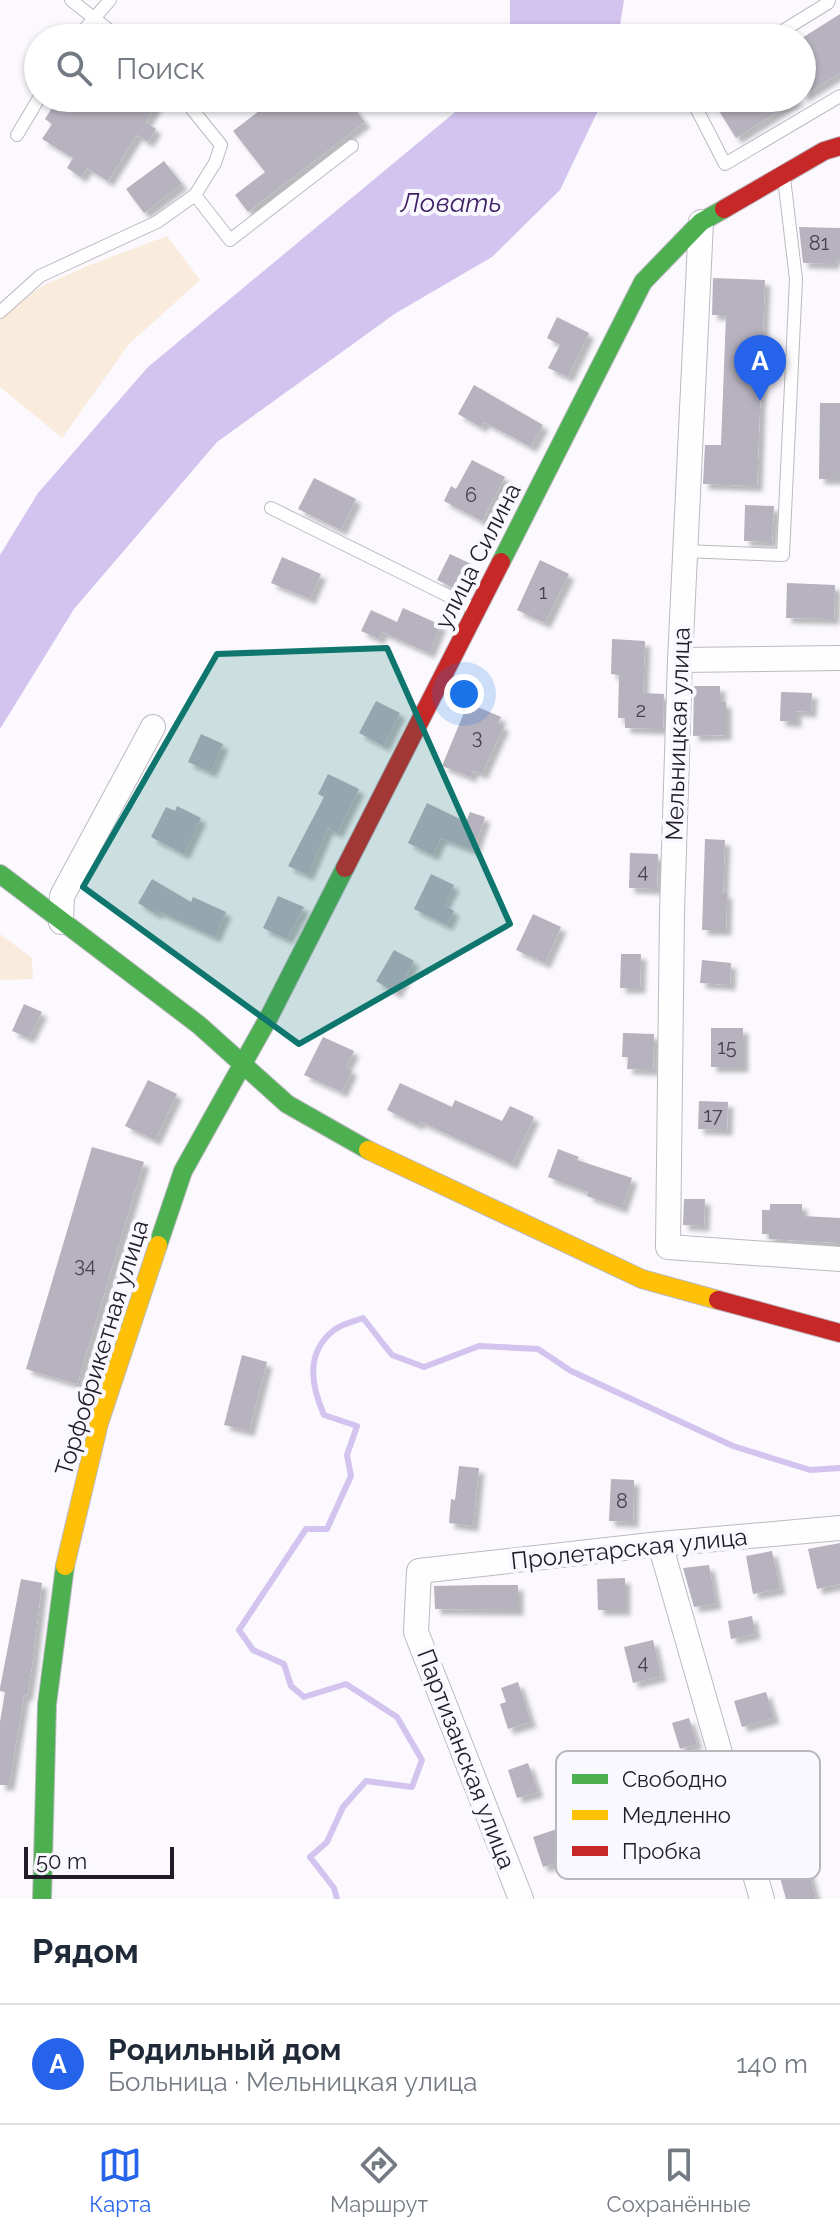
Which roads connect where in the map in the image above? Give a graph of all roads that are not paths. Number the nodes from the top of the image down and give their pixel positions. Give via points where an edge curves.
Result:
1 (71, 0) edge
2 (110, 0) edge
3 (829, 0) edge
4 (93, 17) junction
5 (88, 24) edge
6 (102, 24) edge
7 (794, 24) edge
8 (840, 96) edge
9 (816, 110) edge
10 (31, 112) edge
11 (194, 112) edge
12 (698, 112) edge
13 (813, 112) edge
14 (17, 135) dead end
15 (352, 146) dead end
16 (840, 146) edge
17 (784, 174) junction
18 (195, 195) junction
19 (701, 222) junction
20 (0, 312) edge
21 (271, 508) dead end
22 (685, 551) junction
23 (478, 610) junction
24 (840, 658) edge
25 (680, 660) junction
26 (153, 727) dead end
27 (0, 874) edge
28 (61, 922) junction
29 (242, 1065) junction
30 (840, 1259) edge
31 (840, 1333) edge
32 (840, 1528) edge
33 (660, 1544) junction
34 (419, 1571) joint
35 (719, 1751) edge
36 (756, 1879) edge
37 (42, 1899) edge
38 (521, 1899) edge
39 (762, 1899) edge

1 - 4 lane
2 - 4 lane
3 - 7 lane
4 - 5 lane
4 - 6 lane
8 - 9 lane
10 - 14 lane
11 - 18 lane via 221,145
12 - 13 lane via 725,164
15 - 18 lane via 230,240
16 - 17 street, улица Силина
17 - 19 street, улица Силина
17 - 22 lane via 796,279 783,555
18 - 20 lane via 157,222 40,276
19 - 22 street, Мельницкая улица
19 - 23 street, улица Силина via 643,282
21 - 23 lane
22 - 25 street, Мельницкая улица
23 - 29 street, улица Силина
24 - 25 street
25 - 30 street, Мельницкая улица via 668,1247
26 - 28 street via 62,896
27 - 28 street
28 - 29 street via 199,1025
29 - 31 street via 287,1104 379,1156 642,1279
29 - 37 street, Торфобрикетная улица via 183,1171 99,1423 61,1583 47,1704
32 - 33 street, Пролетарская улица
33 - 34 street, Пролетарская улица
33 - 35 street
34 - 38 street, Партизанская улица via 416,1632
36 - 39 street

